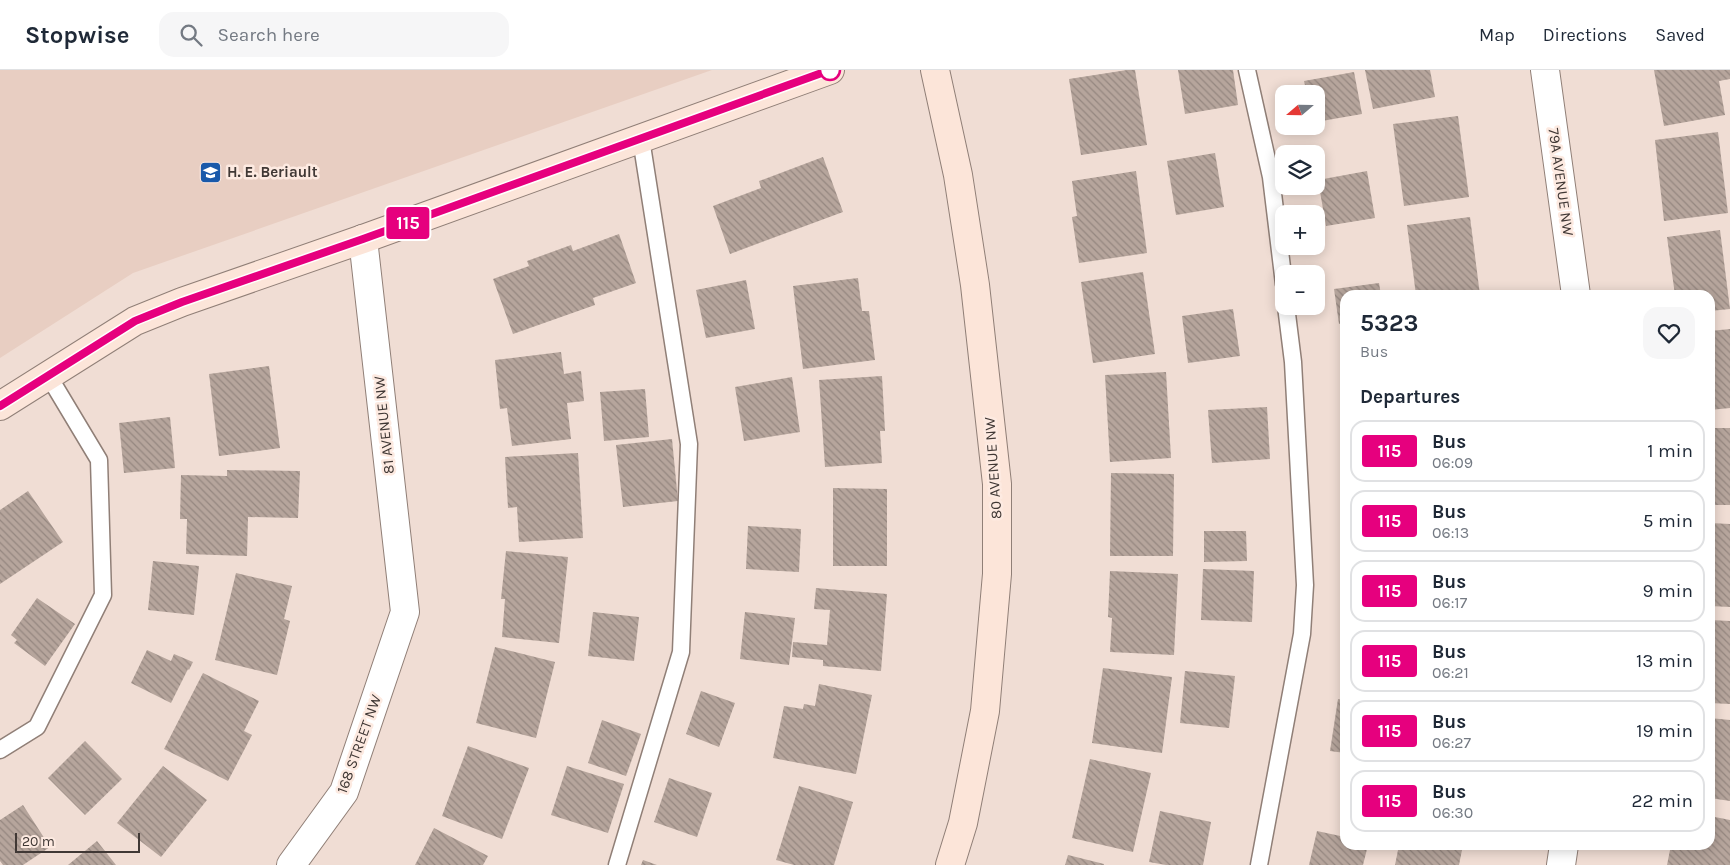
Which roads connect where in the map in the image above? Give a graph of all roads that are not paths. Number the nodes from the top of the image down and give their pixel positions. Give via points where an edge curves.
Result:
1 (830, 70) edge
2 (935, 70) edge
3 (1247, 70) edge
4 (1544, 70) edge
5 (641, 139) junction
6 (363, 239) junction
7 (1282, 265) edge
8 (1575, 290) edge
9 (1287, 315) edge
10 (48, 375) junction
11 (0, 406) edge
12 (406, 612) joint
13 (0, 750) edge
14 (1563, 850) edge
15 (292, 865) edge
16 (617, 865) edge
17 (950, 865) edge
18 (1259, 865) edge
19 (1561, 865) edge

1 - 5 street
2 - 17 street, 80 AVENUE NW via 958,176 975,285 997,484 997,574 985,712 963,823
3 - 7 lane via 1271,177
4 - 8 street, 79A AVENUE NW
5 - 6 street
5 - 16 lane via 689,444 682,652
6 - 10 street via 135,321
6 - 12 street, 81 AVENUE NW
9 - 18 lane via 1293,362 1305,585 1302,634
10 - 11 street
10 - 13 lane via 99,460 103,595 37,728
12 - 15 street, 168 STREET NW via 344,792
14 - 19 street

